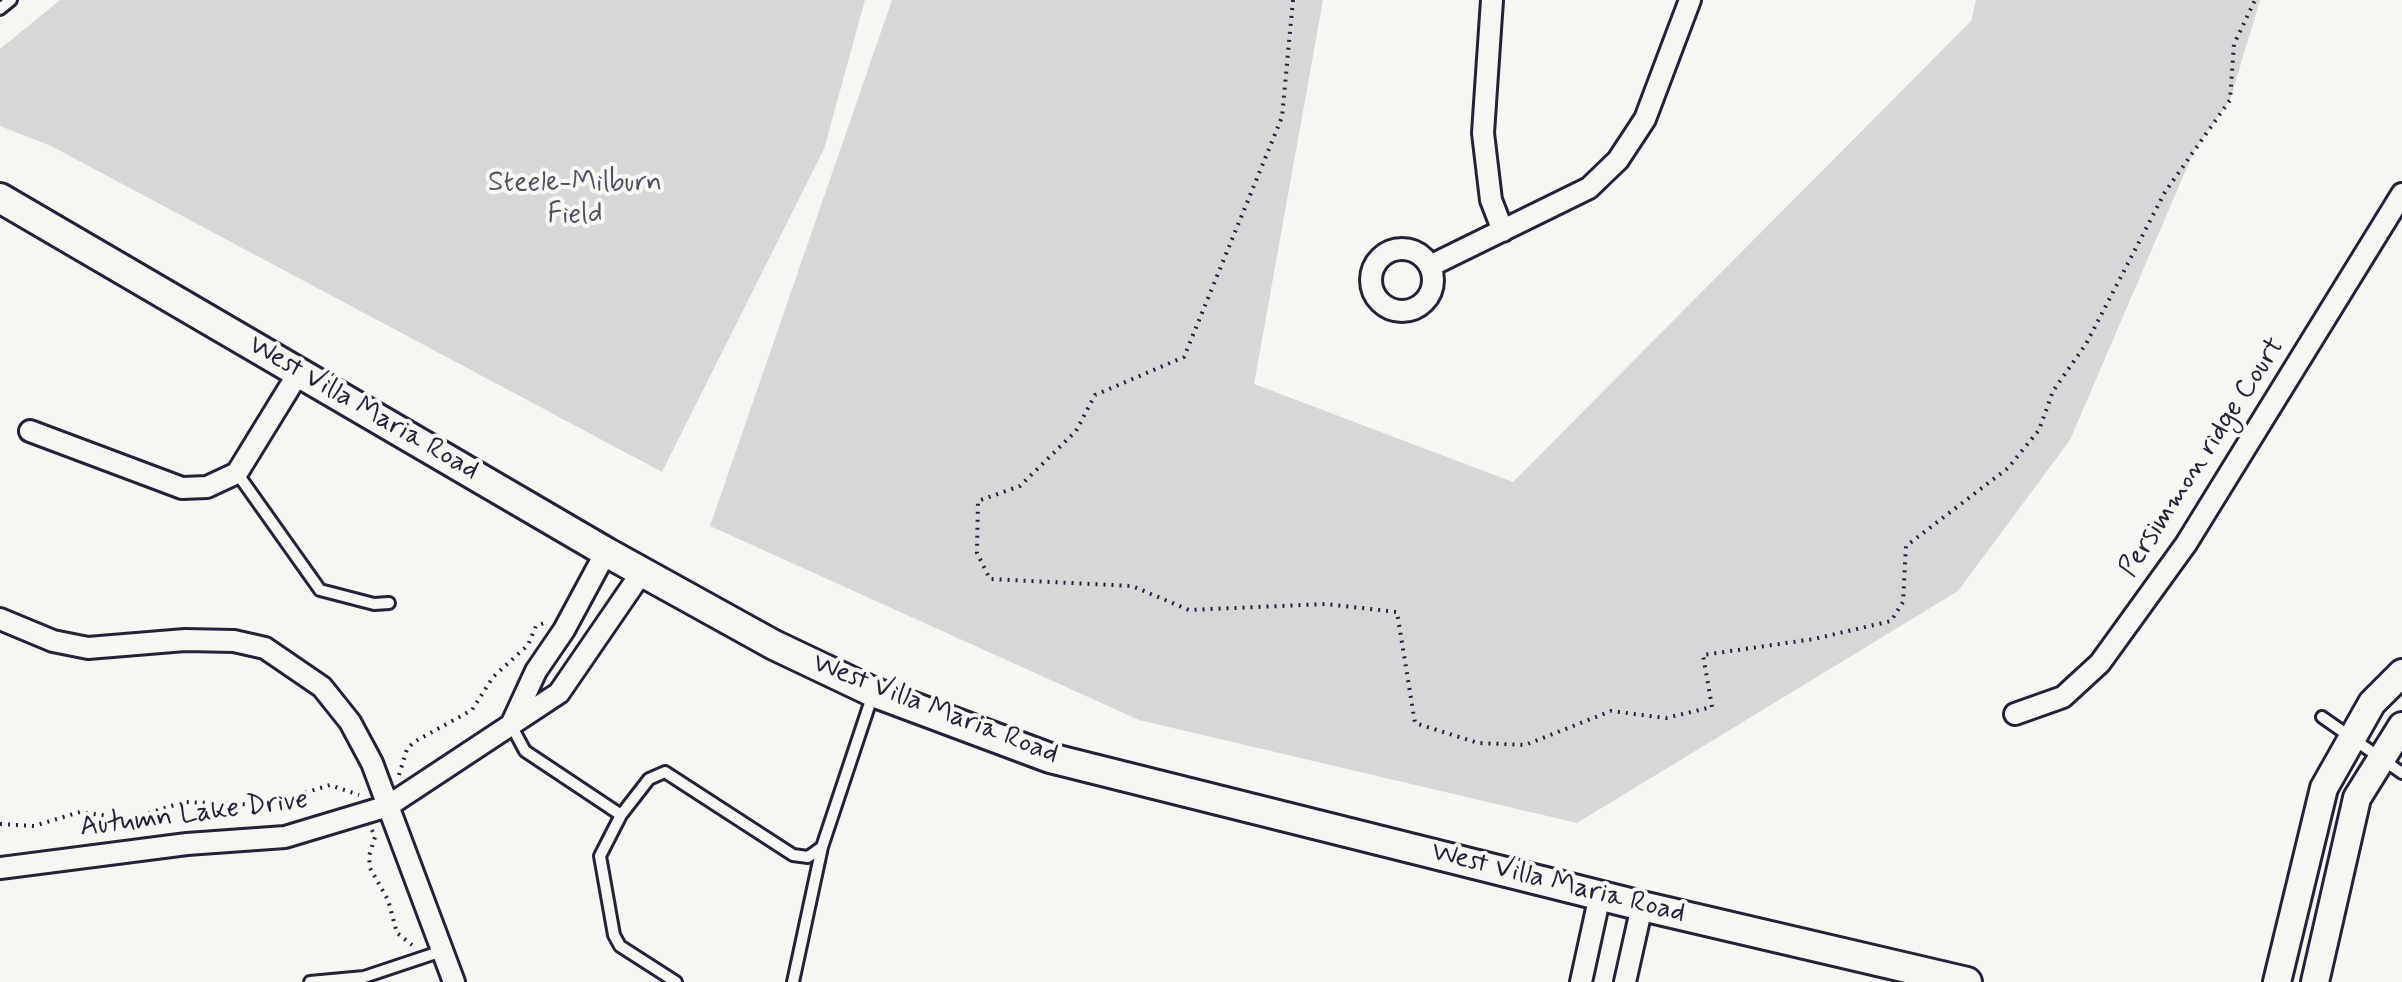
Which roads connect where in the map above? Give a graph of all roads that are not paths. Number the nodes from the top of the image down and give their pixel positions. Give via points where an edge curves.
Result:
1 (11, 0) edge
2 (1492, 0) edge
3 (1690, 0) edge
4 (0, 9) edge
5 (2402, 194) edge
6 (0, 198) edge
7 (1503, 231) junction
8 (1430, 266) dead end
9 (299, 372) junction
10 (30, 431) dead end
11 (237, 473) junction
12 (606, 552) junction
13 (642, 572) junction
14 (389, 603) dead end
15 (0, 619) edge
16 (2402, 673) edge
17 (873, 692) junction
18 (2015, 714) dead end
19 (2322, 717) dead end
20 (511, 725) junction
21 (2402, 726) edge
22 (2352, 739) junction
23 (2379, 757) junction
24 (2402, 773) edge
25 (388, 806) junction
26 (621, 815) junction
27 (822, 847) junction
28 (0, 868) edge
29 (1600, 895) junction
30 (1642, 906) junction
31 (442, 951) junction
32 (310, 982) edge
33 (454, 982) edge
34 (676, 982) edge
35 (793, 982) edge
36 (1581, 982) edge
37 (1625, 982) edge
38 (1967, 982) edge
39 (2277, 982) edge
40 (2315, 982) edge

1 - 4 lane
2 - 7 street via 1483,133 1491,200
3 - 7 street via 1645,119 1618,160 1589,188
5 - 18 street, Persimmon ridge Court via 2186,544 2100,663 2063,697
6 - 9 main road, West Villa Maria Road
7 - 8 street
9 - 11 street
9 - 12 main road, West Villa Maria Road
10 - 11 street via 182,488 207,487
11 - 14 lane via 320,590
12 - 13 main road, West Villa Maria Road
12 - 20 street via 536,671
13 - 17 main road, West Villa Maria Road
13 - 20 street, Autumn Lake Drive via 559,693
15 - 25 street via 53,641 88,648 185,640 265,648 322,687 350,722
16 - 22 street via 2372,703
17 - 27 lane
17 - 29 main road, West Villa Maria Road via 1050,758
19 - 22 lane
20 - 25 street, Autumn Lake Drive
20 - 26 lane via 525,751
21 - 23 street
22 - 23 lane
22 - 39 street via 2324,788
23 - 24 lane
23 - 40 street via 2357,798
25 - 28 street, Autumn Lake Drive via 362,804 285,837
25 - 31 street
26 - 27 lane via 649,779 665,772 793,855 808,857
26 - 34 lane via 600,856 614,935 620,946
27 - 35 lane
29 - 30 main road, West Villa Maria Road
29 - 36 street
30 - 37 street
30 - 38 main road, West Villa Maria Road
31 - 32 lane via 364,977
31 - 33 street

